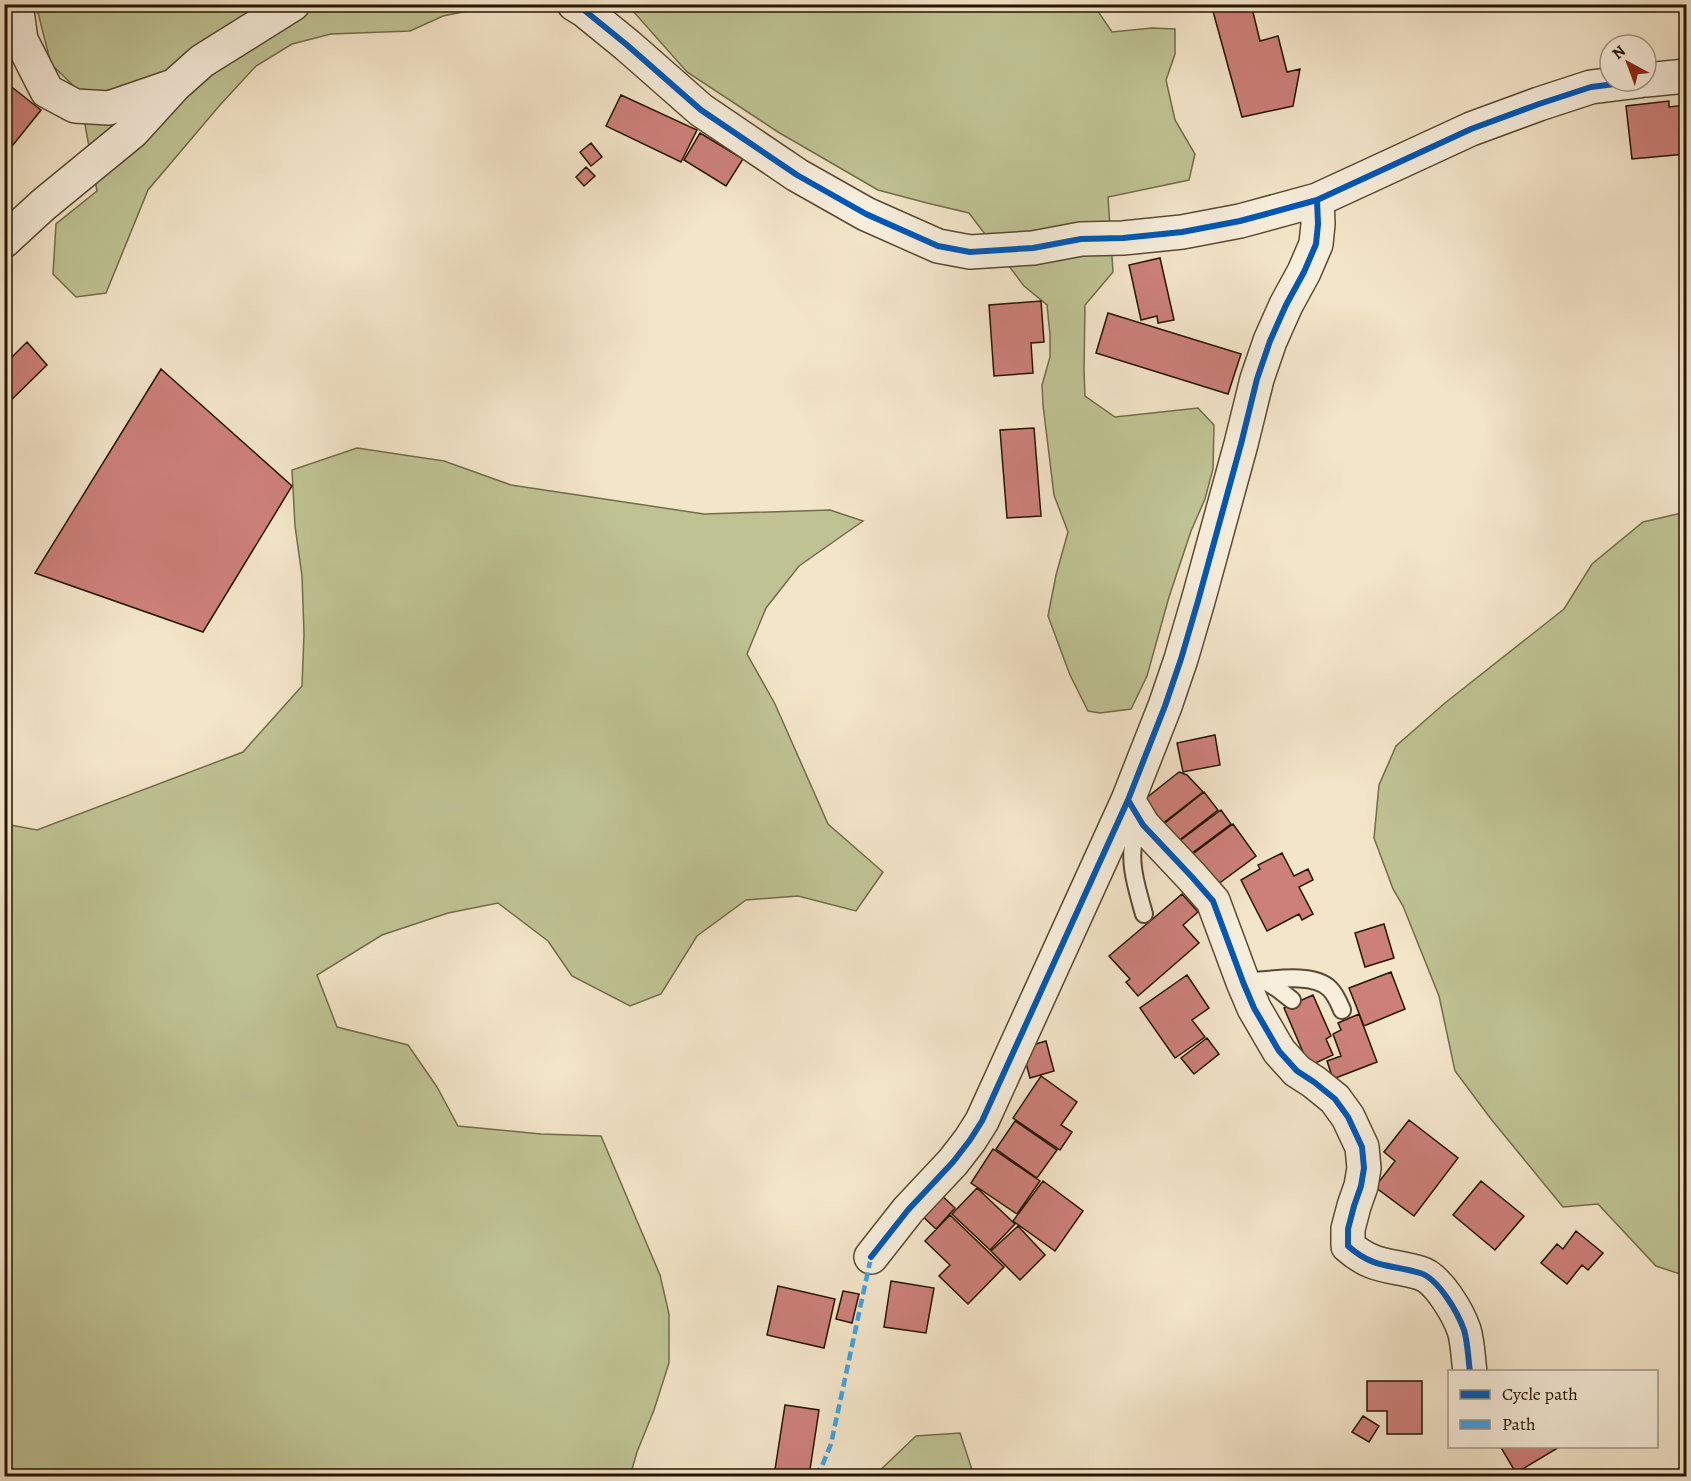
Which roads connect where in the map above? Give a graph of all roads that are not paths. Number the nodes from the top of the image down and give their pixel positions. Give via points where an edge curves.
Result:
1 (16, 4) edge
2 (293, 4) edge
3 (574, 4) edge
4 (1686, 76) edge
5 (1658, 79) edge
6 (174, 86) junction
7 (1598, 86) edge
8 (1317, 200) junction
9 (4, 241) edge
10 (1135, 812) junction
11 (1144, 914) dead end
12 (1254, 982) junction
13 (1292, 1000) dead end
14 (1342, 1010) dead end
15 (871, 1257) dead end
16 (1470, 1370) edge

1 - 6 street via 21,40 47,92 75,106 109,108
2 - 6 street via 202,61
3 - 8 street via 702,110 797,175 866,214 938,246 970,252 1182,232
4 - 5 street
6 - 9 street via 132,132
7 - 8 street via 1470,129
8 - 10 street via 1316,244 1286,304 1257,379 1181,660
10 - 11 lane via 1132,856
10 - 12 street via 1213,901
10 - 15 street via 1054,967 982,1121 953,1162
12 - 13 lane via 1278,989
12 - 14 lane via 1302,978 1320,982 1330,989
12 - 16 street via 1254,1008 1280,1051 1297,1071 1335,1099 1362,1148 1364,1168 1348,1229 1348,1246 1359,1256 1382,1266 1422,1273 1433,1280 1464,1331

